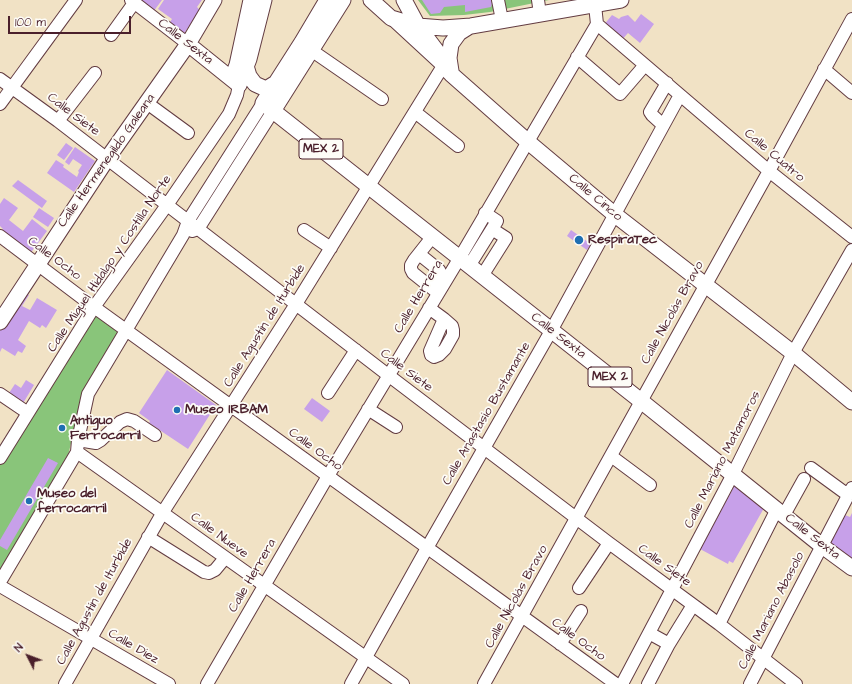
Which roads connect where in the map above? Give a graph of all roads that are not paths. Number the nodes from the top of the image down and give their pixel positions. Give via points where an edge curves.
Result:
1 (76, 0) edge
2 (214, 0) edge
3 (259, 0) edge
4 (327, 0) edge
5 (343, 0) edge
6 (371, 0) edge
7 (404, 0) edge
8 (498, 0) edge
9 (621, 0) edge
10 (132, 1) edge
11 (595, 5) junction
12 (539, 7) edge
13 (391, 18) junction
14 (852, 19) edge
15 (502, 20) junction
16 (597, 24) junction
17 (418, 26) junction
18 (471, 26) junction
19 (111, 35) dead end
20 (188, 44) junction
21 (306, 46) junction
22 (577, 57) junction
23 (645, 64) junction
24 (246, 66) junction
25 (448, 66) junction
26 (824, 69) junction
27 (95, 73) dead end
28 (0, 79) edge
29 (235, 82) junction
30 (667, 83) junction
31 (274, 84) junction
32 (11, 88) junction
33 (852, 93) edge
34 (680, 95) junction
35 (382, 99) dead end
36 (148, 103) junction
37 (0, 104) edge
38 (268, 107) junction
39 (415, 112) junction
40 (58, 121) junction
41 (664, 125) junction
42 (188, 133) dead end
43 (527, 141) junction
44 (458, 146) dead end
45 (107, 159) junction
46 (769, 171) junction
47 (368, 187) junction
48 (167, 205) junction
49 (485, 213) junction
50 (614, 214) junction
51 (193, 225) junction
52 (492, 229) junction
53 (304, 230) dead end
54 (0, 236) edge
55 (433, 236) junction
56 (852, 237) edge
57 (331, 248) junction
58 (852, 250) edge
59 (419, 254) junction
60 (464, 262) junction
61 (37, 264) junction
62 (482, 276) junction
63 (705, 285) junction
64 (435, 290) junction
65 (296, 304) junction
66 (94, 307) junction
67 (429, 308) junction
68 (444, 319) dead end
69 (0, 322) edge
70 (127, 330) junction
71 (551, 331) junction
72 (356, 350) junction
73 (793, 353) junction
74 (388, 375) junction
75 (328, 393) dead end
76 (0, 394) edge
77 (641, 401) junction
78 (852, 402) edge
79 (231, 406) junction
80 (368, 409) junction
81 (28, 413) junction
82 (396, 427) dead end
83 (156, 435) dead end
84 (78, 440) junction
85 (484, 448) junction
86 (78, 452) junction
87 (611, 456) junction
88 (0, 458) edge
89 (811, 468) dead end
90 (733, 474) junction
91 (328, 476) junction
92 (804, 479) dead end
93 (650, 485) dead end
94 (850, 491) edge
95 (162, 512) junction
96 (780, 512) junction
97 (577, 518) junction
98 (148, 537) junction
99 (609, 543) junction
100 (822, 546) junction
101 (427, 548) junction
102 (225, 558) junction
103 (852, 568) edge
104 (0, 582) edge
105 (264, 585) junction
106 (0, 586) edge
107 (579, 588) dead end
108 (672, 589) junction
109 (693, 605) junction
110 (581, 611) dead end
111 (522, 616) junction
112 (719, 624) junction
113 (649, 633) junction
114 (92, 639) junction
115 (560, 644) junction
116 (669, 644) junction
117 (366, 657) junction
118 (764, 659) junction
119 (65, 684) edge
120 (169, 684) edge
121 (208, 684) edge
122 (351, 684) edge
123 (403, 684) edge
124 (484, 684) edge
125 (616, 684) edge
126 (622, 684) edge
127 (648, 684) edge
128 (750, 684) edge
129 (796, 684) edge

1 - 32 street
2 - 20 main road, Calle Hermenegildo Galeana
3 - 24 main road
3 - 29 main road via 237,65
4 - 21 main road
5 - 21 main road
6 - 13 main road
7 - 17 main road, Calle Cinco
8 - 15 street
9 - 11 main road
10 - 19 street
10 - 20 street, Calle Sexta
11 - 12 main road
11 - 16 street
12 - 15 main road
13 - 17 main road
13 - 25 street
14 - 26 street, Calle Nicolás Bravo
15 - 18 main road
16 - 22 street, Calle Herrera
16 - 23 street, Calle Cuatro
17 - 18 main road
17 - 25 main road, Calle Cinco
18 - 25 main road via 451,44
20 - 29 main road, Calle Sexta
20 - 36 main road, Calle Hermenegildo Galeana
21 - 31 main road
21 - 35 street
21 - 38 main road
22 - 23 street via 620,94
22 - 43 street, Calle Herrera
23 - 30 street, Calle Cuatro
24 - 29 main road
24 - 31 main road via 255,84 266,89
25 - 39 street, Calle Agustín de Iturbide
25 - 43 main road, Calle Cinco
26 - 33 street
26 - 46 street, Calle Nicolás Bravo
27 - 40 street
28 - 32 street, Calle Siete
29 - 48 street, Calle Miguel Hidalgo y Costilla Norte via 237,96 229,114
30 - 34 street, Calle Cuatro
30 - 41 street via 650,112
31 - 38 main road
32 - 37 street
32 - 40 street, Calle Siete
34 - 41 street, Calle Anastasio Bustamante
34 - 46 street, Calle Cuatro
36 - 42 street
36 - 45 main road, Calle Hermenegildo Galeana
38 - 47 main road, Calle Sexta / MEX 2
38 - 51 street
39 - 44 street
39 - 47 street, Calle Agustín de Iturbide
40 - 45 street, Calle Siete
41 - 50 street, Calle Anastasio Bustamante
43 - 49 street, Calle Herrera
43 - 50 main road, Calle Cinco
45 - 48 street, Calle Siete
45 - 61 main road, Calle Hermenegildo Galeana
46 - 56 street, Calle Cuatro
46 - 63 street, Calle Nicolás Bravo
47 - 55 main road, Calle Sexta / MEX 2
47 - 57 street, Calle Agustín de Iturbide
48 - 51 street, Calle Siete
48 - 66 street, Calle Miguel Hidalgo y Costilla Norte
49 - 52 street via 497,221
49 - 60 street, Calle Herrera
50 - 63 main road, Calle Cinco
50 - 71 street, Calle Anastasio Bustamante
51 - 65 street, Calle Siete
51 - 70 street via 183,235
52 - 60 street
52 - 62 street via 506,238
53 - 57 street
54 - 61 street, Calle Ocho
55 - 59 street
55 - 60 main road, Calle Sexta / MEX 2
57 - 65 street, Calle Agustín de Iturbide
58 - 73 street, Calle Mariano Matamoros
59 - 64 street via 440,272
59 - 64 street via 411,269
60 - 62 main road, Calle Sexta / MEX 2
60 - 64 street, Calle Herrera
61 - 66 street, Calle Ocho
61 - 69 main road, Calle Hermenegildo Galeana
62 - 71 main road, Calle Sexta / MEX 2
63 - 73 main road, Calle Cinco
63 - 77 street, Calle Nicolás Bravo
64 - 67 street, Calle Herrera
65 - 72 street, Calle Siete
65 - 79 street, Calle Agustín de Iturbide
66 - 70 street, Calle Ocho
66 - 81 street, Calle Miguel Hidalgo y Costilla Norte
67 - 68 street
67 - 74 street, Calle Herrera
70 - 79 street, Calle Ocho
70 - 84 street via 88,394
71 - 77 main road, Calle Sexta / MEX 2
71 - 85 street, Calle Anastasio Bustamante
72 - 74 street, Calle Siete
72 - 75 street
73 - 78 main road, Calle Cinco
73 - 90 street, Calle Mariano Matamoros
74 - 80 street, Calle Herrera
74 - 85 street, Calle Siete
76 - 81 street
77 - 87 street, Calle Nicolás Bravo
77 - 90 main road, Calle Sexta / MEX 2
79 - 91 street, Calle Ocho
79 - 95 street, Calle Agustín de Iturbide
80 - 82 street
80 - 91 street, Calle Herrera
81 - 88 street, Calle Miguel Hidalgo y Costilla Norte
83 - 84 street via 127,419 96,443
84 - 86 street
85 - 97 street, Calle Siete
85 - 101 street, Calle Anastasio Bustamante
86 - 95 street, Calle Nueve
86 - 104 street
87 - 93 street
87 - 97 street, Calle Nicolás Bravo
89 - 94 street
90 - 96 main road, Calle Sexta / MEX 2
90 - 108 street, Calle Mariano Matamoros
91 - 101 street, Calle Ocho
91 - 105 street, Calle Herrera
92 - 96 street
94 - 100 street, Calle Mariano Abasolo
95 - 98 street, Calle Agustín de Iturbide
95 - 102 street, Calle Nueve
96 - 100 main road, Calle Sexta / MEX 2
96 - 112 street
97 - 99 street, Calle Siete
97 - 111 street, Calle Nicolás Bravo
98 - 102 street via 204,572 215,570
98 - 114 street, Calle Agustín de Iturbide
99 - 107 street
99 - 108 street, Calle Siete
100 - 103 main road, Calle Sexta / MEX 2
100 - 118 street, Calle Mariano Abasolo
101 - 111 street, Calle Ocho
101 - 117 street, Calle Anastasio Bustamante
102 - 105 street, Calle Nueve
105 - 117 street, Calle Nueve
105 - 121 street, Calle Herrera
106 - 114 street, Calle Diez
108 - 109 street, Calle Siete
108 - 113 street, Calle Mariano Matamoros
109 - 112 street, Calle Siete
109 - 116 street
110 - 115 street
111 - 115 street, Calle Ocho
111 - 124 street, Calle Nicolás Bravo
112 - 118 street, Calle Siete
113 - 116 street
113 - 126 street, Calle Mariano Matamoros
114 - 119 street, Calle Agustín de Iturbide
114 - 120 street, Calle Diez
115 - 125 street, Calle Ocho
116 - 127 street
117 - 122 street, Calle Anastasio Bustamante
117 - 123 street, Calle Nueve
118 - 128 street, Calle Mariano Abasolo
118 - 129 street, Calle Siete

